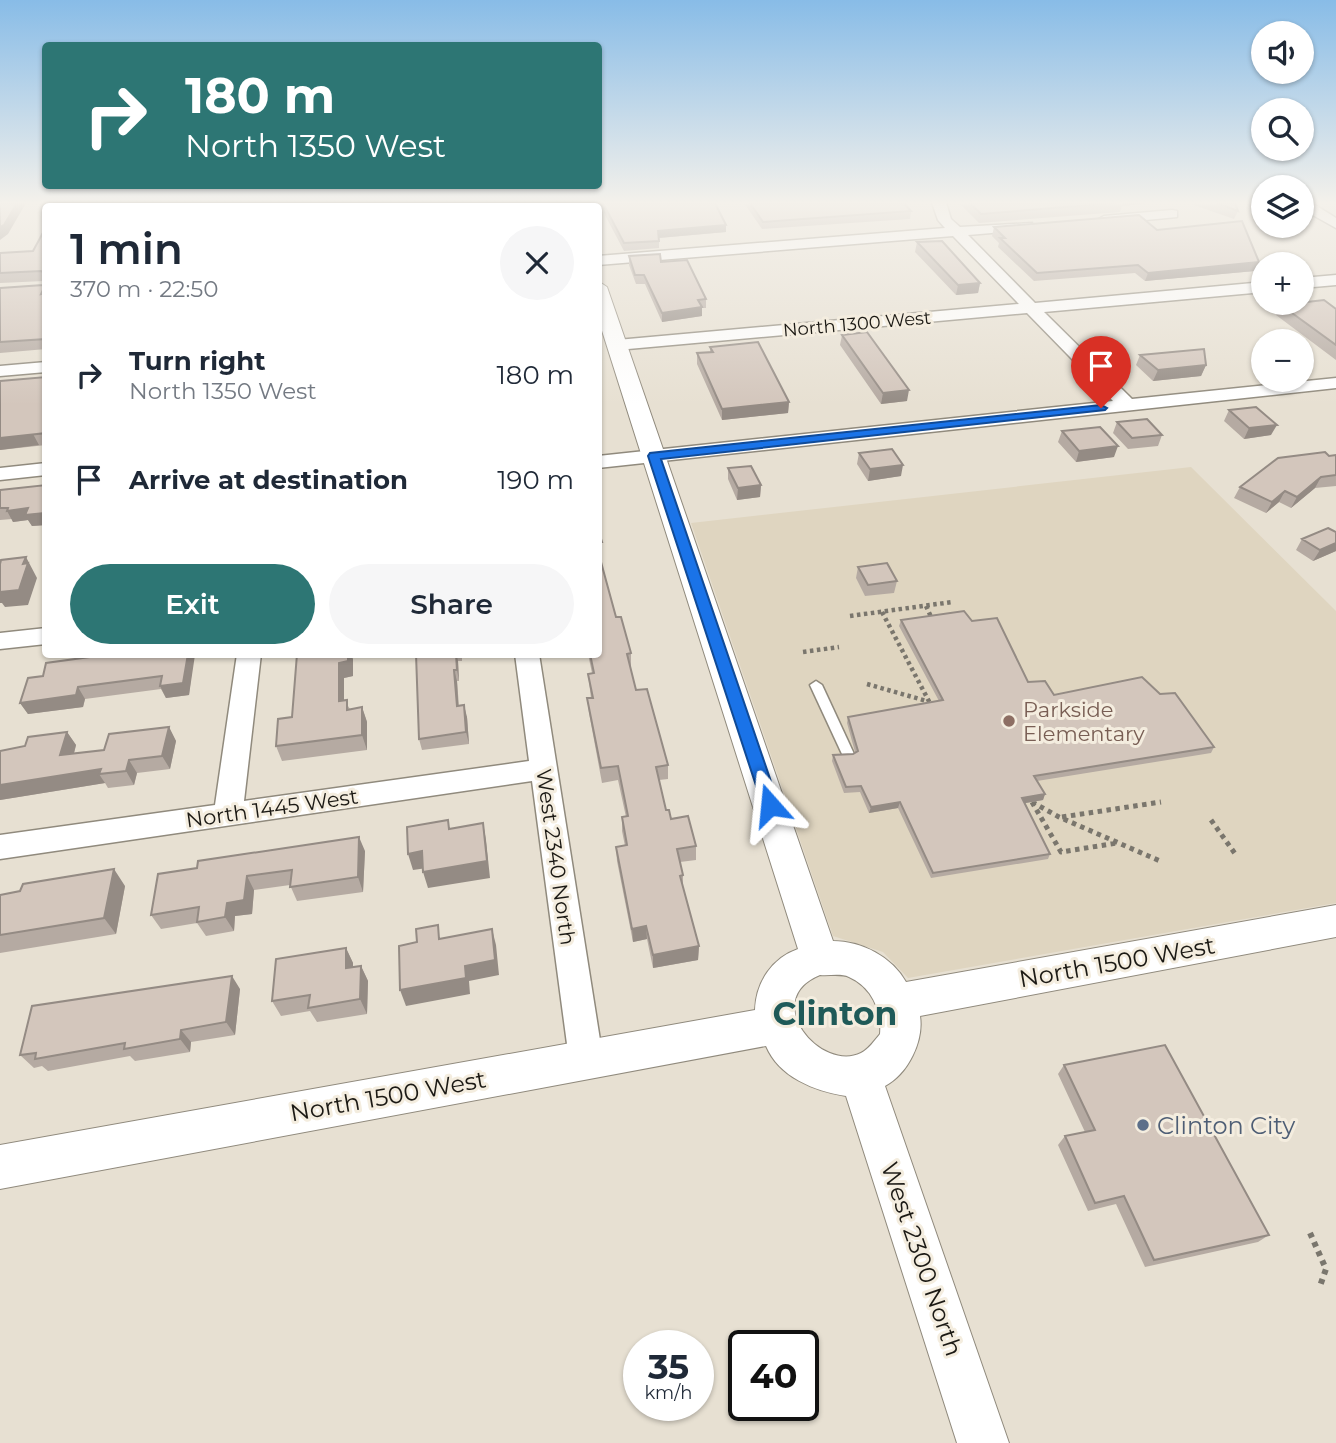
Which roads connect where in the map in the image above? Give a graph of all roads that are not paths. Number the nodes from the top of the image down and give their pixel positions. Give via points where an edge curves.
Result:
1 (994, 270) edge
2 (1336, 280) edge
3 (1314, 282) edge
4 (1251, 288) edge
5 (602, 300) edge
6 (1032, 309) junction
7 (617, 345) junction
8 (42, 367) edge
9 (0, 372) edge
10 (1336, 383) edge
11 (1316, 385) junction
12 (1336, 401) edge
13 (1127, 405) junction
14 (654, 456) junction
15 (602, 462) edge
16 (42, 469) edge
17 (0, 474) edge
18 (42, 636) edge
19 (0, 641) edge
20 (248, 658) edge
21 (528, 658) edge
22 (816, 685) dead end
23 (848, 754) edge
24 (543, 769) junction
25 (228, 815) junction
26 (0, 848) edge
27 (1336, 921) edge
28 (820, 958) junction
29 (898, 1002) junction
30 (775, 1025) junction
31 (586, 1059) junction
32 (860, 1075) junction
33 (0, 1167) edge
34 (984, 1443) edge

1 - 6 street
2 - 3 street
4 - 6 street, North 1300 West
5 - 7 street
6 - 7 street, North 1300 West
6 - 13 street
7 - 14 street
8 - 9 street
10 - 11 street
11 - 12 street
11 - 13 street
13 - 14 street
14 - 15 street
14 - 28 street
16 - 17 street
18 - 19 street
20 - 25 street
21 - 24 street, West 2340 North
22 - 23 lane
24 - 25 street, North 1445 West
24 - 31 street, West 2340 North
25 - 26 street, North 1445 West
27 - 29 street, North 1500 West
28 - 29 street via 852,960 882,979
28 - 30 street via 792,970 775,994
29 - 32 street via 901,1036 886,1061
30 - 31 street, North 1500 West
30 - 32 street via 789,1051 824,1073
31 - 33 street, North 1500 West
32 - 34 street, West 2300 North

